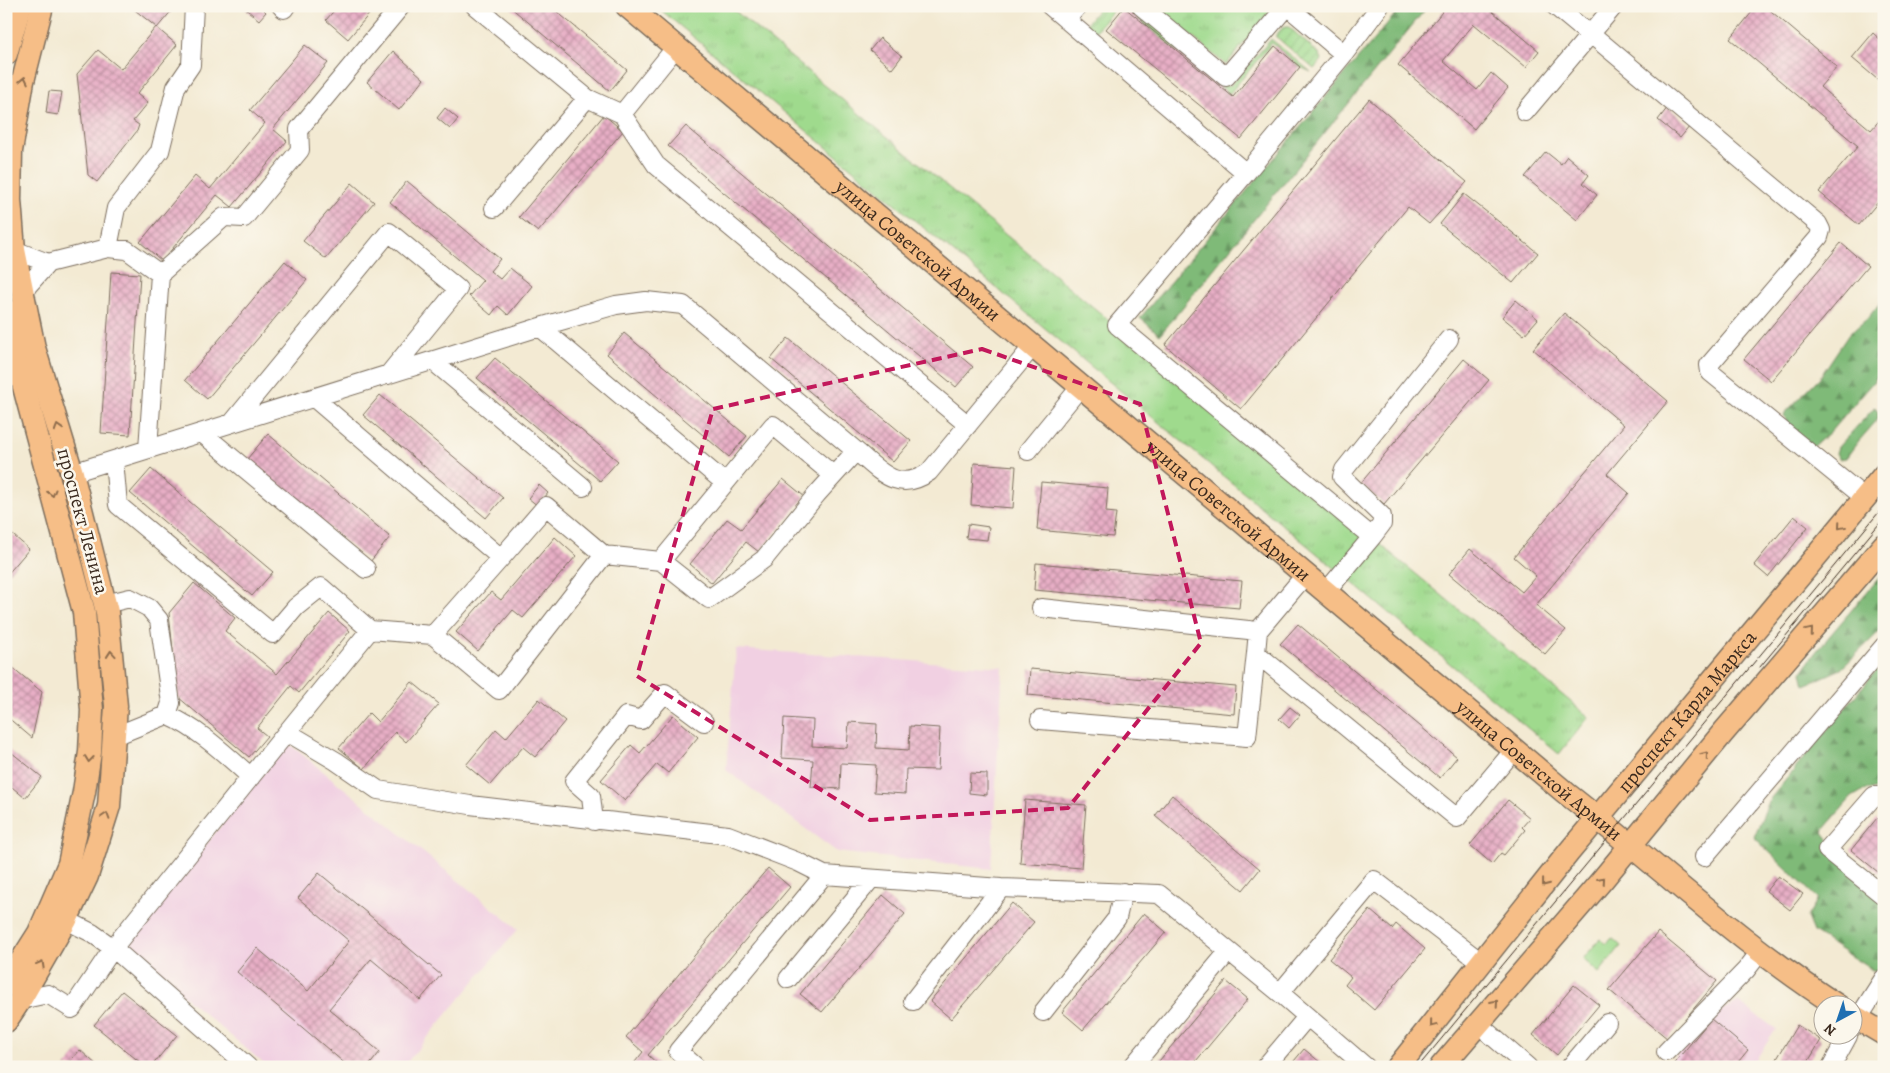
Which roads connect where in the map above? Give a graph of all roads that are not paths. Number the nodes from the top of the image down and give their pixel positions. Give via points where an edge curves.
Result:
1 (20, 6) edge
2 (42, 6) edge
3 (194, 6) edge
4 (281, 6) edge
5 (286, 6) edge
6 (401, 6) edge
7 (475, 6) edge
8 (627, 6) edge
9 (1050, 6) edge
10 (1078, 6) edge
11 (1141, 6) edge
12 (1380, 6) edge
13 (1555, 6) edge
14 (1614, 6) edge
15 (1287, 7) edge
16 (1066, 20) junction
17 (1590, 34) junction
18 (676, 47) junction
19 (6, 54) edge
20 (1344, 54) junction
21 (588, 98) junction
22 (1525, 112) dead end
23 (622, 114) junction
24 (1246, 173) junction
25 (494, 208) dead end
26 (108, 248) junction
27 (14, 250) junction
28 (48, 264) junction
29 (160, 274) junction
30 (23, 291) junction
31 (6, 310) edge
32 (540, 327) junction
33 (1449, 339) dead end
34 (1033, 346) junction
35 (433, 361) junction
36 (388, 375) junction
37 (1081, 386) junction
38 (314, 398) junction
39 (232, 423) junction
40 (968, 425) junction
41 (202, 433) junction
42 (148, 450) junction
43 (856, 451) junction
44 (1028, 451) dead end
45 (114, 460) junction
46 (72, 473) junction
47 (834, 475) junction
48 (1884, 475) edge
49 (725, 483) junction
50 (583, 487) dead end
51 (1865, 498) junction
52 (1372, 537) junction
53 (1884, 544) edge
54 (604, 556) junction
55 (501, 558) junction
56 (661, 561) junction
57 (366, 570) dead end
58 (1306, 574) junction
59 (1326, 592) junction
60 (105, 604) junction
61 (1041, 608) dead end
62 (370, 630) junction
63 (1258, 632) junction
64 (432, 635) junction
65 (1884, 646) edge
66 (1256, 653) junction
67 (168, 715) junction
68 (1040, 720) dead end
69 (704, 722) dead end
70 (287, 732) junction
71 (115, 736) junction
72 (1515, 750) junction
73 (251, 777) junction
74 (1884, 798) edge
75 (1598, 818) junction
76 (594, 821) junction
77 (1632, 845) junction
78 (1704, 857) dead end
79 (824, 875) junction
80 (871, 879) junction
81 (1001, 888) junction
82 (1123, 892) junction
83 (1884, 896) edge
84 (66, 920) junction
85 (113, 948) junction
86 (1228, 952) junction
87 (1760, 952) junction
88 (1482, 963) junction
89 (1884, 978) edge
90 (788, 979) dead end
91 (13, 993) edge
92 (1280, 993) junction
93 (1822, 996) edge
94 (913, 1001) dead end
95 (1862, 1011) edge
96 (1043, 1012) dead end
97 (1307, 1017) junction
98 (6, 1020) edge
99 (1477, 1023) junction
100 (1607, 1024) dead end
101 (1862, 1027) edge
102 (1884, 1034) edge
103 (1842, 1046) edge
104 (1666, 1052) dead end
105 (248, 1067) edge
106 (696, 1067) edge
107 (1132, 1067) edge
108 (1265, 1067) edge
109 (1366, 1067) edge
110 (1398, 1067) edge
111 (1441, 1067) edge
112 (1528, 1067) edge
113 (1570, 1067) edge
114 (1831, 1067) edge

1 - 19 main road
27 -> 2 main road, проспект Ленина via 11,152 23,81
3 - 26 lane via 191,65 176,87 160,151 116,208
4 - 5 lane
6 - 29 lane via 299,129 300,150 244,218 224,217
7 - 21 lane
8 - 18 main road, улица Советской Армии
9 - 16 lane
10 - 16 lane
11 - 15 lane via 1226,77
12 - 20 lane
13 - 17 lane
14 - 17 lane
15 - 20 lane
16 - 24 lane
17 - 22 lane
17 - 51 lane via 1818,224 1821,230 1819,237 1708,368
18 - 23 lane
18 - 34 main road, улица Советской Армии
20 - 24 lane
21 - 23 lane
21 - 25 lane
23 - 40 lane via 656,165
24 - 52 lane via 1117,325
26 - 28 lane
26 - 29 lane via 127,250
27 - 28 lane
27 - 30 main road, проспект Ленина
28 - 30 lane
29 - 42 lane
46 -> 30 main road, проспект Ленина via 34,348
31 -> 91 main road, проспект Ленина via 84,612 92,710 90,752 69,864
32 - 35 lane
32 - 43 lane via 616,305 646,301 683,305
32 - 49 lane
33 - 52 lane via 1344,470 1342,477 1382,516 1382,524
34 - 37 main road, улица Советской Армии
34 - 40 lane
35 - 36 lane
35 - 50 lane
36 - 38 lane
36 - 39 lane via 458,289 389,232
37 - 44 lane
37 - 58 main road, улица Советской Армии
38 - 39 lane
38 - 55 lane
39 - 41 lane
40 - 43 lane via 929,472 917,481 898,481
41 - 42 lane
41 - 57 lane
42 - 45 lane
43 - 47 lane
45 - 46 lane
45 - 62 lane via 118,505 272,634 321,587
46 - 60 main road, проспект Ленина
47 - 49 lane via 773,425
47 - 56 lane via 764,559 709,599
48 - 51 main road, проспект Карла Маркса
49 - 56 lane
51 -> 75 main road, проспект Карла Маркса
52 - 59 lane
77 -> 53 main road
54 - 55 lane via 546,506
54 - 56 lane
54 - 64 lane via 499,690
55 - 64 lane
58 - 59 main road, улица Советской Армии
58 - 63 lane
59 - 72 main road, улица Советской Армии
60 - 67 lane via 130,598 149,608 159,620 171,704
71 -> 60 main road, проспект Ленина via 116,706
61 - 63 lane
62 - 64 lane
62 - 70 lane
63 - 66 lane
65 - 78 lane
66 - 68 lane via 1247,737
66 - 72 lane via 1457,818
67 - 71 lane
67 - 73 lane via 184,722
69 - 76 lane via 665,693 641,720 626,716 574,781 592,796
70 - 73 lane
70 - 76 lane via 378,790 470,806
84 -> 71 main road, проспект Ленина via 87,876 109,806
72 - 75 main road, улица Советской Армии
73 - 85 lane
74 - 83 lane via 1874,796 1827,850
75 - 77 main road, улица Советской Армии
75 -> 88 main road, проспект Карла Маркса
76 - 79 lane via 728,835
77 - 87 main road, улица Советской Армии
99 -> 77 main road
79 - 80 lane
79 - 106 lane via 678,1051
80 - 81 lane
80 - 90 lane
81 - 82 lane
81 - 94 lane
82 - 86 lane via 1159,894
82 - 96 lane via 1117,918
84 - 85 lane
91 -> 84 main road, проспект Ленина
85 - 91 lane via 72,1009 48,994
85 - 105 lane
86 - 92 lane
86 - 107 lane
87 - 93 main road, улица Советской Армии
87 - 104 lane
88 - 92 lane via 1374,880
88 -> 110 main road, проспект Карла Маркса
89 - 95 lane
91 - 98 main road, проспект Ленина
92 - 97 lane
97 - 108 lane
97 - 109 lane
99 - 111 main road
99 - 112 lane
100 - 113 lane
101 - 102 main road
103 - 114 lane

